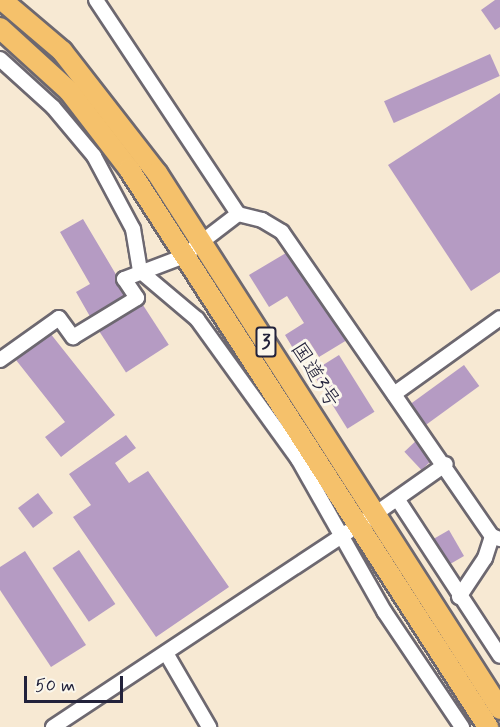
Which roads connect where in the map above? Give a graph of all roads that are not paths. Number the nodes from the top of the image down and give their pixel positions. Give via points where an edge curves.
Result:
1 (2, 0) edge
2 (96, 0) edge
3 (0, 28) edge
4 (0, 59) edge
5 (238, 214) junction
6 (200, 243) junction
7 (182, 257) junction
8 (140, 271) junction
9 (500, 318) edge
10 (0, 360) edge
11 (394, 394) junction
12 (446, 464) junction
13 (398, 500) junction
14 (375, 514) junction
15 (351, 530) junction
16 (496, 538) edge
17 (459, 597) junction
18 (166, 652) junction
19 (500, 656) edge
20 (500, 709) edge
21 (53, 727) edge
22 (210, 727) edge
23 (462, 727) edge
24 (488, 727) edge

1 - 6 highway, 国道3号 / 3 via 62,51 105,102 157,173
2 - 5 street
3 - 7 highway, 国道3号 / 3 via 69,91 129,169
4 - 8 street via 53,107 94,156 133,230
5 - 6 street
5 - 11 street via 262,220 282,232
6 - 7 street
6 - 14 highway, 国道3号 / 3
7 - 8 street
7 - 15 highway, 国道3号 / 3 via 219,306
8 - 10 street via 124,279 137,298 73,337 59,318
8 - 15 street via 197,320
9 - 11 street
11 - 12 street
12 - 13 street
12 - 16 street
13 - 14 street
13 - 17 street
14 - 15 street
14 - 20 highway, 国道3号 / 3
15 - 18 street
15 - 23 street via 384,611
15 - 24 highway, 国道3号 / 3
16 - 17 street
17 - 19 street
18 - 21 street
18 - 22 street

